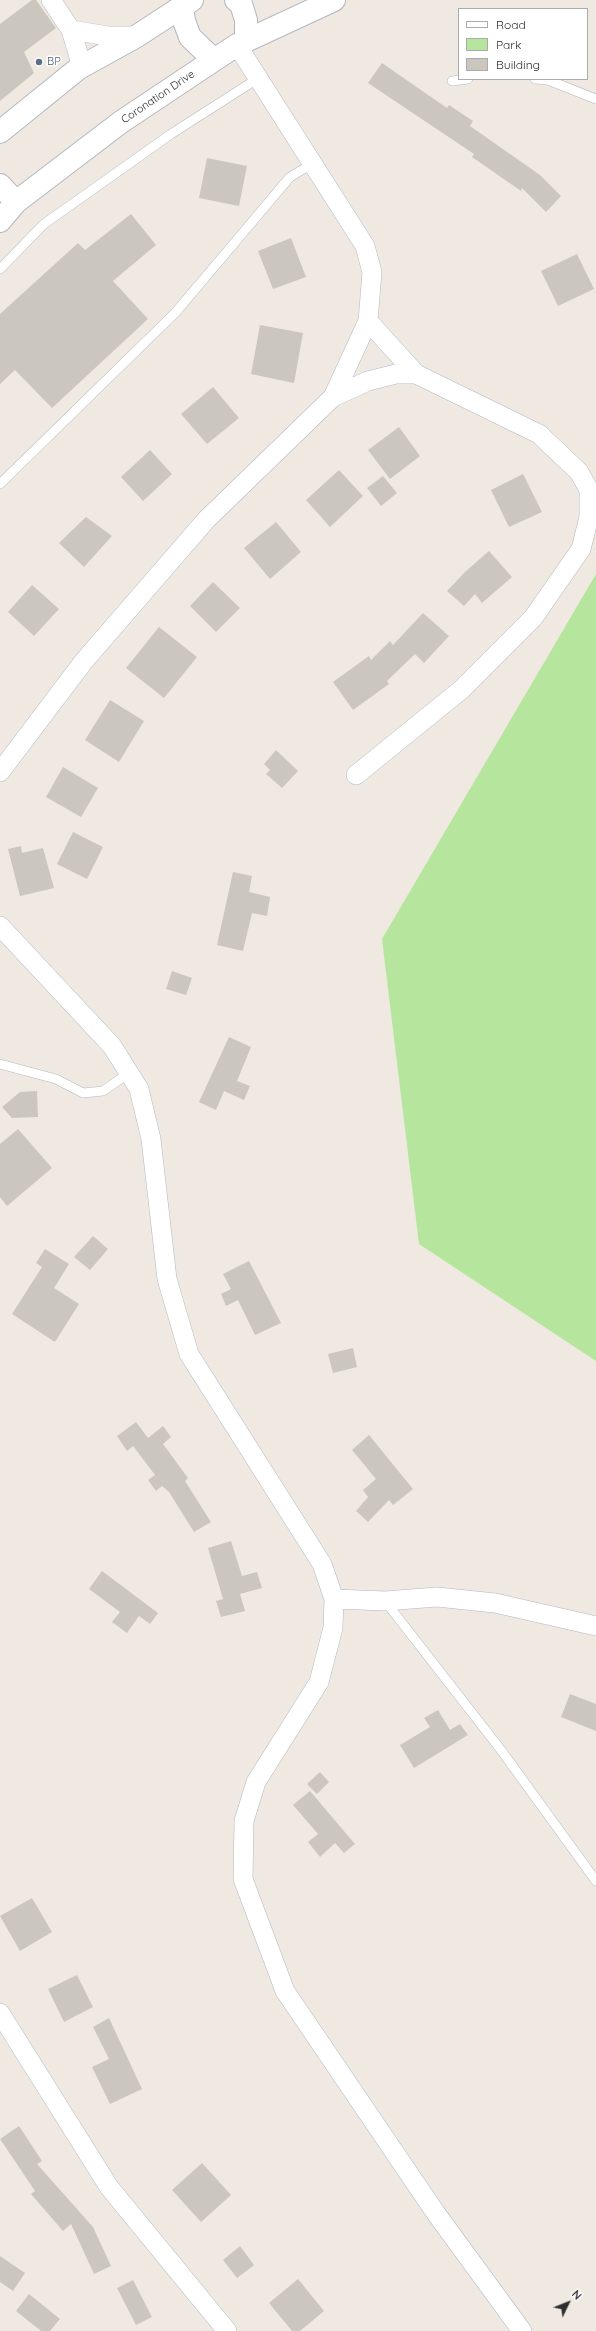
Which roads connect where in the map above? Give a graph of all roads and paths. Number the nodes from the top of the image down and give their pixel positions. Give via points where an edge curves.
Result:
1 (51, 0) edge
2 (236, 0) edge
3 (334, 0) edge
4 (187, 3) edge
5 (71, 30) junction
6 (137, 36) junction
7 (240, 44) junction
8 (214, 60) junction
9 (79, 68) junction
10 (257, 79) junction
11 (460, 80) edge
12 (548, 80) edge
13 (452, 81) dead end
14 (596, 99) edge
15 (0, 132) edge
16 (312, 164) junction
17 (0, 185) edge
18 (16, 202) junction
19 (0, 221) edge
20 (0, 269) edge
21 (368, 321) junction
22 (416, 374) junction
23 (333, 397) junction
24 (0, 484) edge
25 (0, 772) edge
26 (356, 774) dead end
27 (0, 926) edge
28 (0, 1064) edge
29 (129, 1073) junction
30 (334, 1599) junction
31 (385, 1601) junction
32 (596, 1626) edge
33 (596, 1881) edge
34 (0, 2014) edge
35 (227, 2331) edge
36 (522, 2331) edge

1 - 5 street
2 - 7 street via 241,4 246,20 246,37
3 - 7 street, Coronation Drive
4 - 6 street
4 - 8 street via 184,21 190,37
5 - 6 street via 108,36
5 - 9 street via 80,60
6 - 9 street
7 - 8 street, Coronation Drive
7 - 10 street
8 - 18 street, Coronation Drive via 120,122
9 - 15 street
10 - 16 street
10 - 20 lane via 171,134 44,224
11 - 13 lane
12 - 14 lane
16 - 21 street via 365,246 372,272
16 - 24 lane via 290,177 176,312
17 - 18 street
18 - 19 street, Coronation Drive
21 - 22 street
21 - 23 street
22 - 23 street via 396,374 368,380
22 - 26 street via 539,434 579,472 589,490 589,517 581,549 534,618 462,689
23 - 25 street via 206,520 84,661
27 - 29 street via 112,1046
28 - 29 lane via 56,1079 83,1093 103,1091
29 - 30 street via 139,1089 151,1139 167,1279 189,1354 322,1564
30 - 31 street
30 - 36 street via 333,1628 319,1682 256,1782 244,1821 243,1879 285,1991 431,2205
31 - 32 street via 437,1596 495,1603
31 - 33 lane via 501,1750
34 - 35 street via 109,2187

